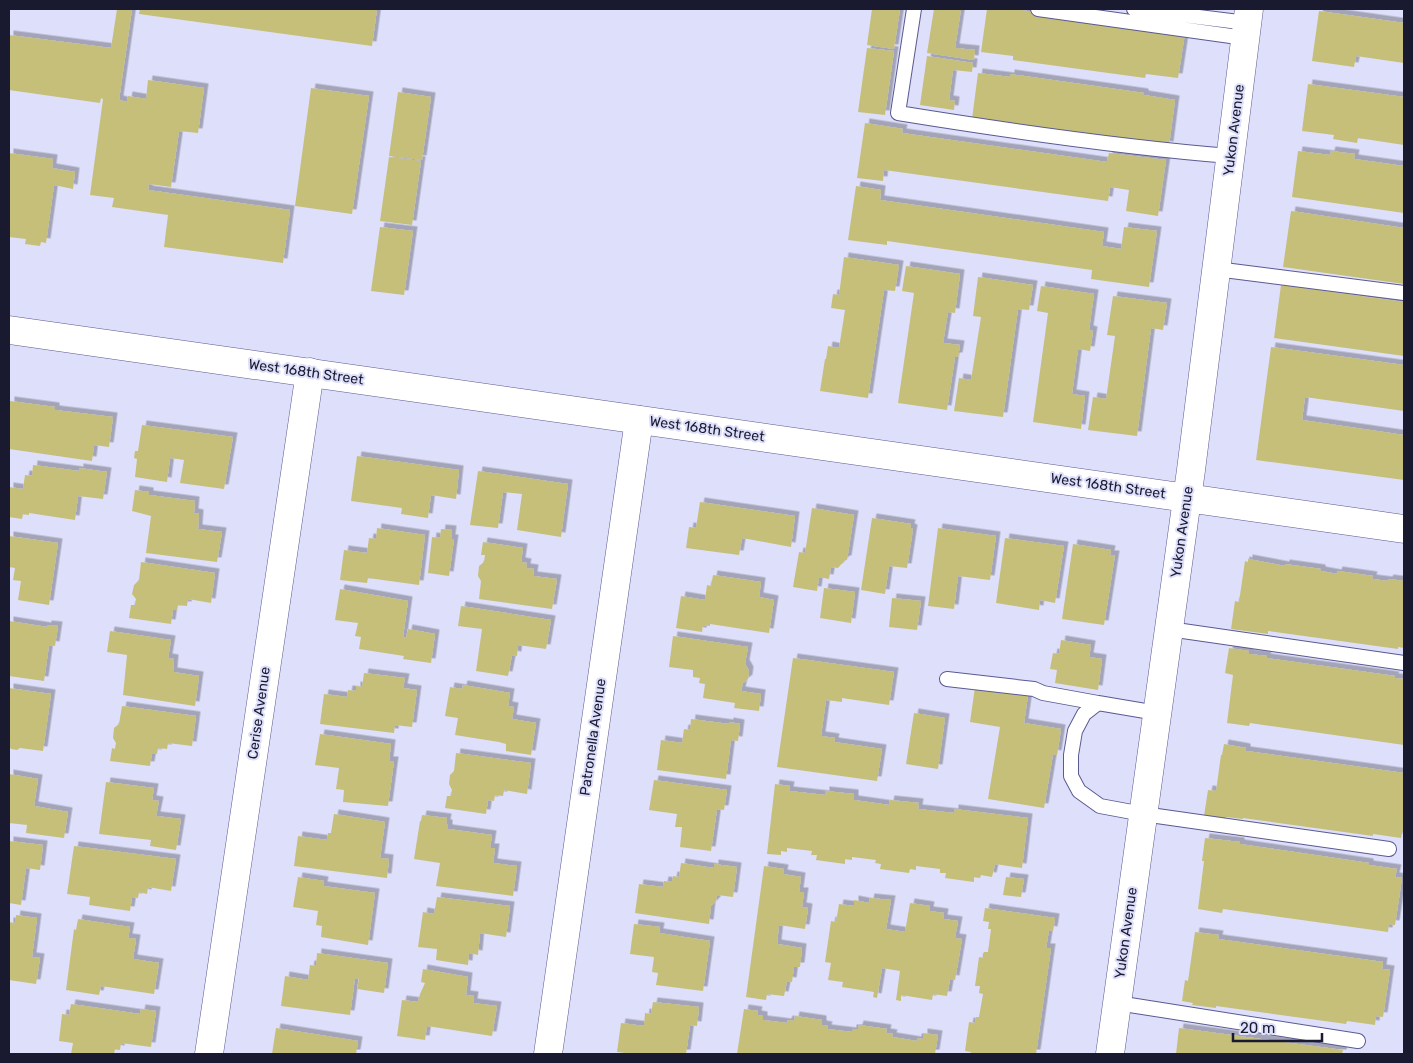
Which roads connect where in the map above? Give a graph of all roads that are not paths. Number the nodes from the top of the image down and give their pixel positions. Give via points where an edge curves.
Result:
1 (914, 9) edge
2 (1038, 9) edge
3 (1134, 9) edge
4 (1247, 23) edge
5 (1230, 156) junction
6 (1216, 269) junction
7 (1404, 293) edge
8 (9, 330) edge
9 (310, 372) junction
10 (639, 420) junction
11 (1187, 497) junction
12 (1404, 529) edge
13 (1169, 629) junction
14 (1404, 663) edge
15 (947, 679) dead end
16 (1098, 703) junction
17 (1157, 713) junction
18 (1143, 814) junction
19 (1390, 849) dead end
20 (1117, 1002) junction
21 (1358, 1041) dead end
22 (209, 1054) edge
23 (548, 1054) edge
24 (1110, 1054) edge

1 - 5 lane via 898,113 1001,130
2 - 4 lane
3 - 4 lane
4 - 5 street, Yukon Avenue
5 - 6 street, Yukon Avenue
6 - 7 lane
6 - 11 street, Yukon Avenue
8 - 9 street, West 168th Street
9 - 10 street, West 168th Street
9 - 22 street, Cerise Avenue
10 - 11 street, West 168th Street
10 - 23 street, Patronella Avenue
11 - 12 street, West 168th Street
11 - 13 street, Yukon Avenue
13 - 14 lane
13 - 17 street, Yukon Avenue
15 - 16 lane via 1034,689
16 - 17 lane
16 - 18 lane via 1084,714 1075,731 1071,776 1079,792 1100,806
17 - 18 street, Yukon Avenue
18 - 19 lane
18 - 20 street, Yukon Avenue
20 - 21 lane
20 - 24 street, Yukon Avenue

